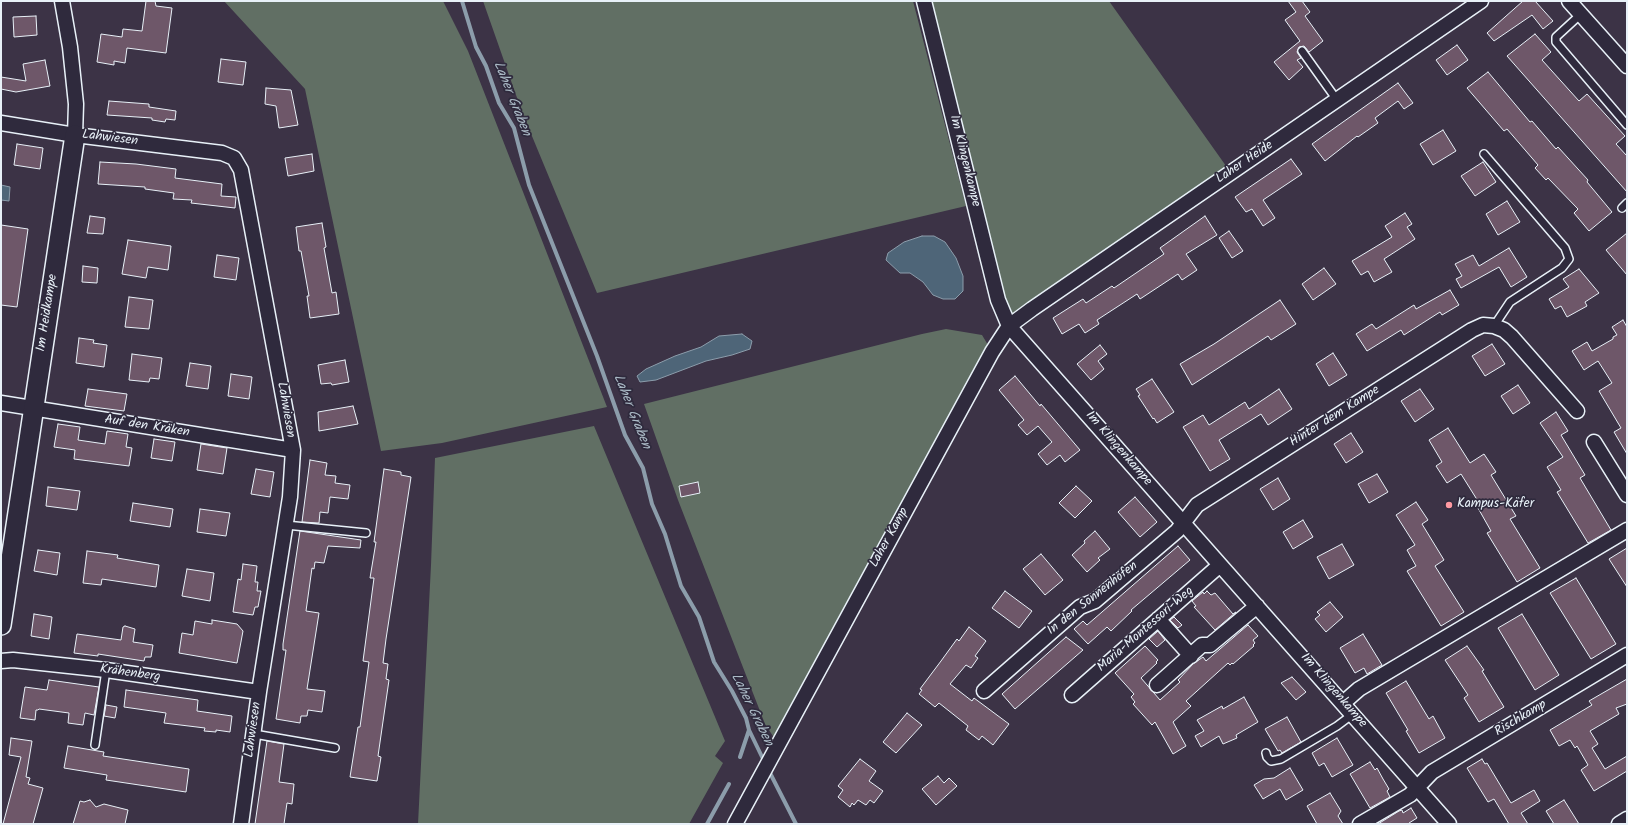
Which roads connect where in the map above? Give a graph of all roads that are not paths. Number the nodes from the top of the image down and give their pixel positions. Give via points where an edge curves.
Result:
1 (62, 1) edge
2 (924, 1) edge
3 (1482, 1) edge
4 (1569, 1) edge
5 (1581, 14) junction
6 (1302, 51) dead end
7 (1627, 66) edge
8 (1337, 100) junction
9 (1, 123) edge
10 (1627, 125) edge
11 (75, 135) junction
12 (1484, 154) dead end
13 (1009, 326) junction
14 (1494, 326) junction
15 (1, 403) edge
16 (33, 409) junction
17 (1577, 411) dead end
18 (1594, 442) dead end
19 (293, 450) junction
20 (1627, 495) edge
21 (1183, 522) junction
22 (286, 525) junction
23 (1627, 530) edge
24 (366, 533) dead end
25 (1220, 565) junction
26 (1256, 606) junction
27 (1158, 620) junction
28 (1, 625) edge
29 (1627, 655) edge
30 (1191, 656) junction
31 (1, 661) edge
32 (106, 670) junction
33 (1157, 685) dead end
34 (984, 691) dead end
35 (260, 692) junction
36 (1072, 695) dead end
37 (1343, 703) junction
38 (1353, 714) junction
39 (254, 734) junction
40 (95, 745) dead end
41 (335, 748) dead end
42 (1266, 753) dead end
43 (1417, 787) junction
44 (1627, 819) edge
45 (241, 824) edge
46 (735, 824) edge
47 (1360, 824) edge
48 (1449, 824) edge
49 (1619, 824) edge

1 - 11 street, Im Heidkampe via 76,96
2 - 13 street, Im Klingenkampe via 998,300
3 - 8 street, Laher Heide
4 - 5 street
5 - 7 street
5 - 10 lane via 1556,37 1556,42
6 - 8 lane
8 - 13 street, Laher Heide
9 - 11 street, Lahwiesen
11 - 16 street, Im Heidkampe
11 - 19 street, Lahwiesen via 222,153 234,158 241,170
12 - 14 lane via 1565,248 1569,259 1562,268 1510,302
13 - 21 street, Im Klingenkampe
13 - 46 street, Laher Kamp via 992,352
14 - 17 street via 1512,337
14 - 21 street, Hinter dem Kampe via 1483,325 1455,340 1197,505
15 - 16 street, Auf den Kräken
16 - 19 street, Auf den Kräken
16 - 28 street, Im Heidkampe
18 - 20 street
19 - 22 street, Lahwiesen
21 - 25 street, Im Klingenkampe
21 - 34 street, In den Sonnenhöfen via 1096,601 1080,607
22 - 24 lane
22 - 35 street, Lahwiesen
23 - 37 street via 1359,689
25 - 26 street, Im Klingenkampe
25 - 27 street, Maria-Montessori-Weg
26 - 30 street via 1225,634 1210,645 1202,645
26 - 37 street, Im Klingenkampe
27 - 30 street
27 - 36 street, Maria-Montessori-Weg
29 - 43 street, Rischkamp via 1432,772
30 - 33 street
31 - 32 street, Krähenberg via 13,660
32 - 35 street, Krähenberg
32 - 40 lane
35 - 39 street, Lahwiesen
37 - 38 street, Im Klingenkampe
38 - 42 lane via 1281,760 1271,761
38 - 43 street, Im Klingenkampe
39 - 41 lane
39 - 45 street, Lahwiesen
43 - 47 street, Rischkamp via 1410,795
43 - 48 street, Im Klingenkampe
44 - 49 street

